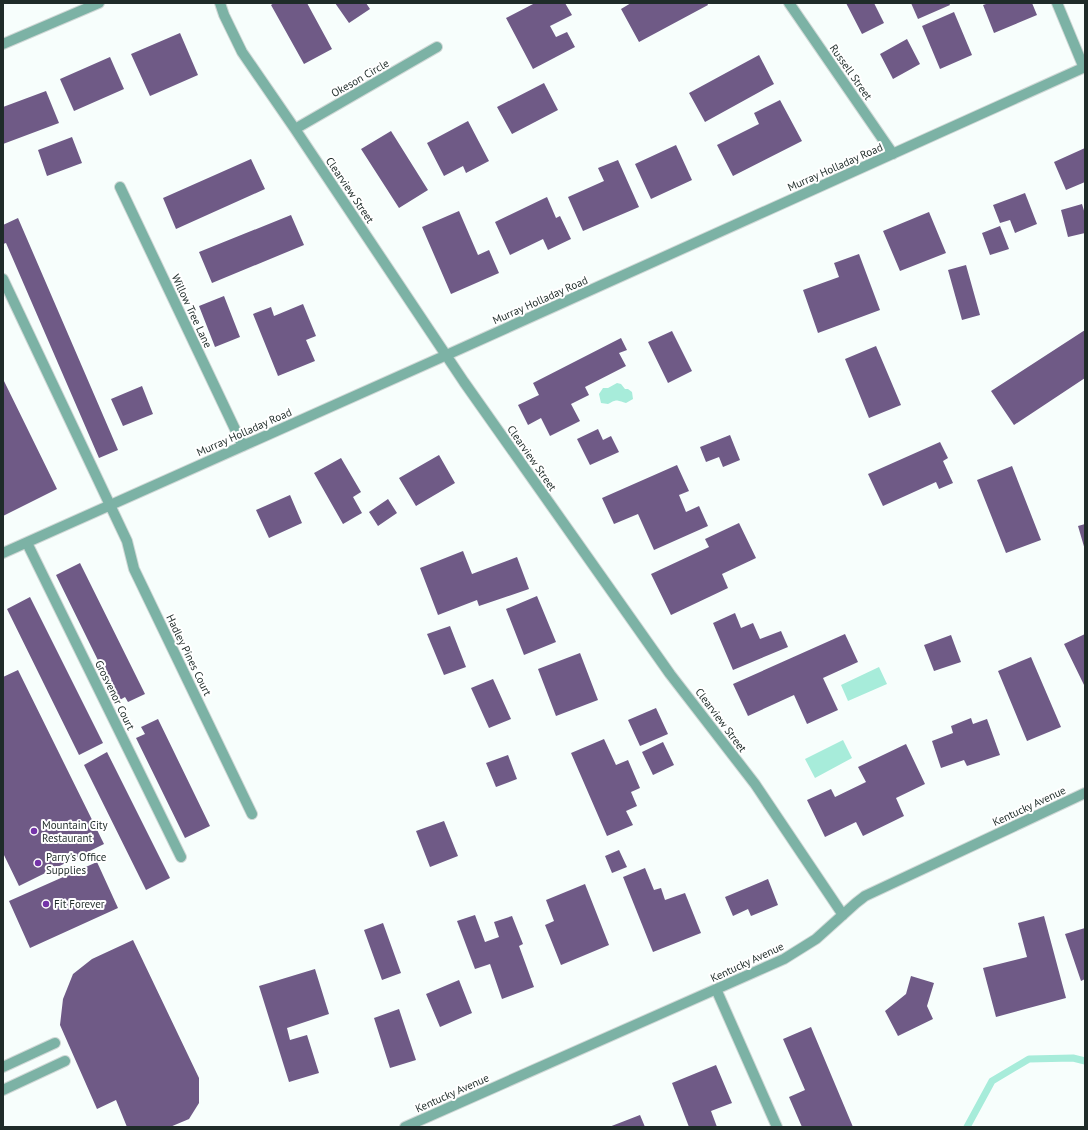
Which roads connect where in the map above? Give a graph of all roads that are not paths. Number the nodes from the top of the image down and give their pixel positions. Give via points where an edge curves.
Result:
1 (99, 3) edge
2 (220, 3) edge
3 (789, 3) edge
4 (1057, 3) edge
5 (3, 44) edge
6 (437, 47) dead end
7 (1084, 68) edge
8 (295, 129) junction
9 (894, 154) junction
10 (120, 187) dead end
11 (3, 279) edge
12 (446, 355) junction
13 (242, 446) junction
14 (110, 505) junction
15 (27, 543) junction
16 (3, 553) edge
17 (1085, 793) edge
18 (252, 814) dead end
19 (181, 857) dead end
20 (843, 915) junction
21 (716, 989) junction
22 (55, 1043) dead end
23 (65, 1061) dead end
24 (3, 1067) edge
25 (3, 1090) edge
26 (405, 1127) edge
27 (777, 1127) edge

1 - 5 street
2 - 8 street, Clearview Street via 242,52
3 - 9 street, Russell Street
4 - 7 street
6 - 8 street, Okeson Circle
7 - 9 street, Murray Holladay Road
8 - 12 street, Clearview Street
9 - 12 street, Murray Holladay Road
10 - 13 street, Willow Tree Lane
11 - 14 street, Hadley Pines Court
12 - 13 street, Murray Holladay Road
12 - 20 street, Clearview Street via 670,674 755,784
13 - 14 street, Murray Holladay Road
14 - 15 street, Murray Holladay Road
14 - 18 street, Hadley Pines Court via 126,540 134,569
15 - 16 street, Murray Holladay Road
15 - 19 street, Grosvenor Court
17 - 20 street, Kentucky Avenue via 865,896
20 - 21 street, Kentucky Avenue via 802,949
21 - 26 street, Kentucky Avenue
21 - 27 street
22 - 24 street
23 - 25 street

